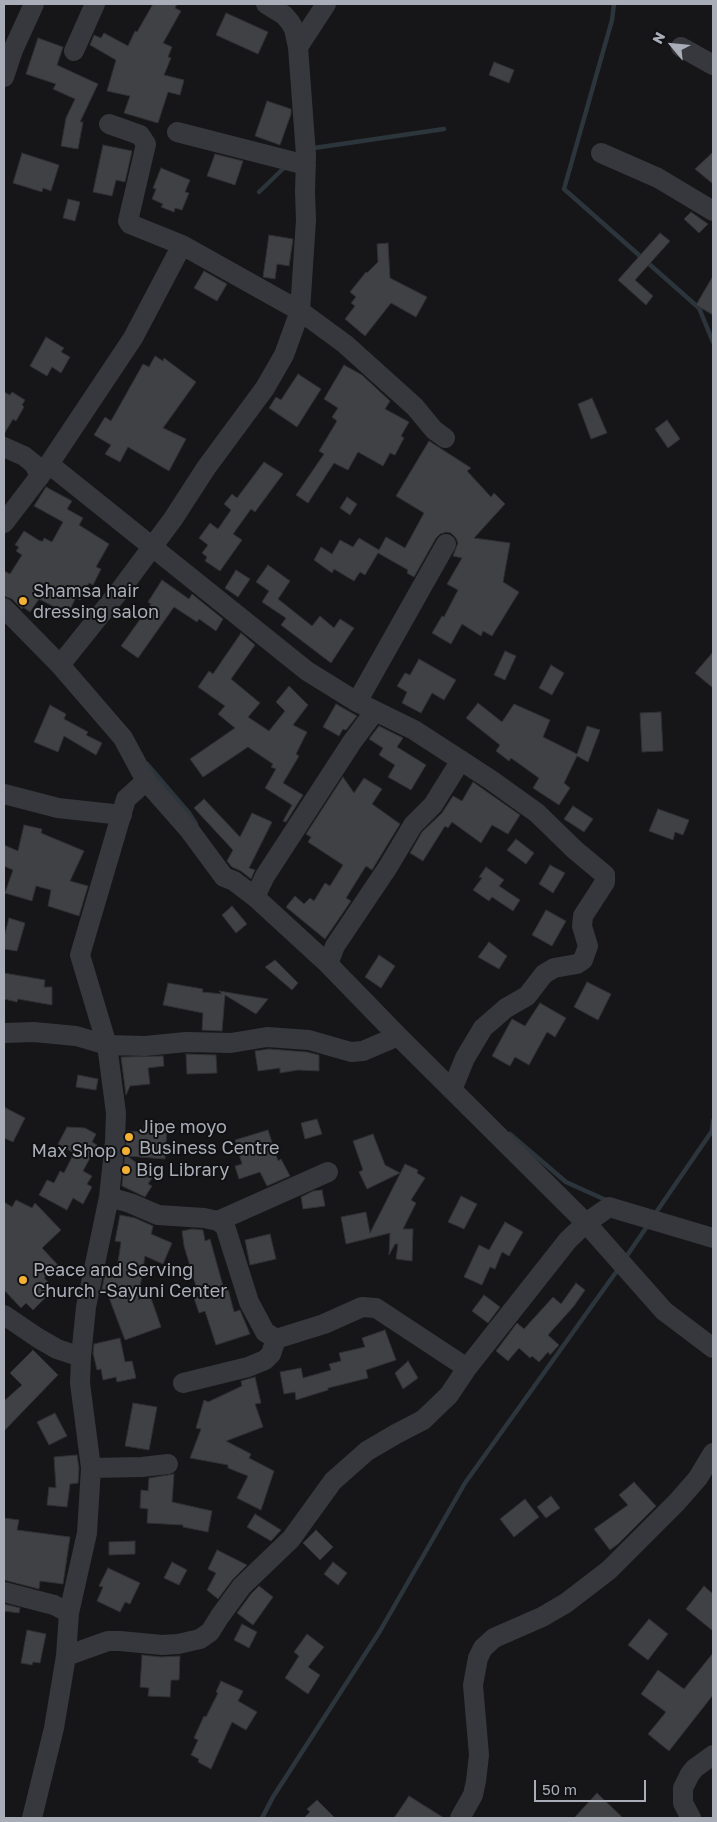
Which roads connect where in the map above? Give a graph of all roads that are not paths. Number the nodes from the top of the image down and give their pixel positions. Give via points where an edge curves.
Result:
1 (34, 4) edge
2 (95, 4) edge
3 (266, 4) edge
4 (326, 4) edge
5 (298, 47) junction
6 (681, 47) dead end
7 (74, 50) dead end
8 (713, 65) edge
9 (4, 77) edge
10 (110, 124) dead end
11 (178, 132) dead end
12 (601, 153) dead end
13 (306, 165) junction
14 (713, 212) edge
15 (182, 245) junction
16 (300, 312) junction
17 (445, 438) dead end
18 (4, 447) edge
19 (44, 470) junction
20 (4, 523) edge
21 (446, 544) dead end
22 (151, 546) junction
23 (4, 608) edge
24 (60, 665) junction
25 (357, 702) junction
26 (376, 711) junction
27 (461, 760) junction
28 (146, 781) junction
29 (4, 794) edge
30 (122, 815) junction
31 (255, 897) junction
32 (328, 964) junction
33 (4, 1032) edge
34 (398, 1036) junction
35 (107, 1045) junction
36 (452, 1090) junction
37 (328, 1172) dead end
38 (109, 1198) junction
39 (218, 1221) junction
40 (586, 1224) junction
41 (713, 1238) edge
42 (4, 1315) edge
43 (276, 1339) junction
44 (713, 1348) edge
45 (80, 1357) junction
46 (466, 1368) junction
47 (183, 1382) dead end
48 (713, 1453) edge
49 (168, 1464) dead end
50 (91, 1468) junction
51 (4, 1592) edge
52 (69, 1613) junction
53 (66, 1656) junction
54 (713, 1755) edge
55 (32, 1818) edge
56 (460, 1818) edge
57 (691, 1818) edge

1 - 9 street
2 - 7 street
3 - 5 street via 290,22
4 - 5 street
5 - 13 street
6 - 8 street
10 - 15 street via 140,135 146,144 129,223
11 - 13 street
12 - 14 street via 658,178
13 - 16 street
15 - 16 street
15 - 19 street via 134,338
16 - 17 street via 345,344
16 - 22 street via 284,355 265,388
18 - 19 street
19 - 20 street
19 - 22 street
21 - 25 street
22 - 24 street
22 - 25 street via 307,671
23 - 24 street
24 - 28 street via 123,738
25 - 26 street
26 - 27 street via 414,730
26 - 31 street via 352,742 265,876
27 - 32 street via 433,805 413,825 336,946
27 - 36 street via 537,813 606,875 605,882 582,916 588,946 583,960 544,974 527,996 482,1028
28 - 30 street via 126,800
28 - 31 street via 190,831 224,877
29 - 30 street via 58,808
30 - 35 street via 80,955
31 - 32 street
32 - 34 street
33 - 35 street via 76,1036
34 - 35 street via 363,1051 351,1052 309,1040 267,1036 231,1042
34 - 36 street
35 - 38 street via 116,1114
36 - 40 street
37 - 39 street
38 - 39 street via 158,1215
38 - 45 street via 86,1307
39 - 43 street via 225,1226 249,1302 264,1332
40 - 41 street via 609,1208
40 - 44 street via 664,1311
40 - 46 street via 568,1240
42 - 45 street via 57,1349
43 - 46 street via 324,1324 362,1307 376,1308
43 - 47 street via 265,1360
45 - 50 street via 80,1383
46 - 53 street via 449,1395 423,1420 367,1451 334,1481 291,1539 242,1586 210,1632 200,1639 178,1644 108,1642
48 - 56 street via 698,1478 677,1502 609,1570 566,1603 494,1638 483,1648 473,1685 479,1755 476,1780 473,1795
49 - 50 street
50 - 52 street via 87,1534
51 - 52 street via 54,1605
52 - 53 street
53 - 55 street via 54,1728
54 - 57 street via 695,1768 683,1788 683,1803

